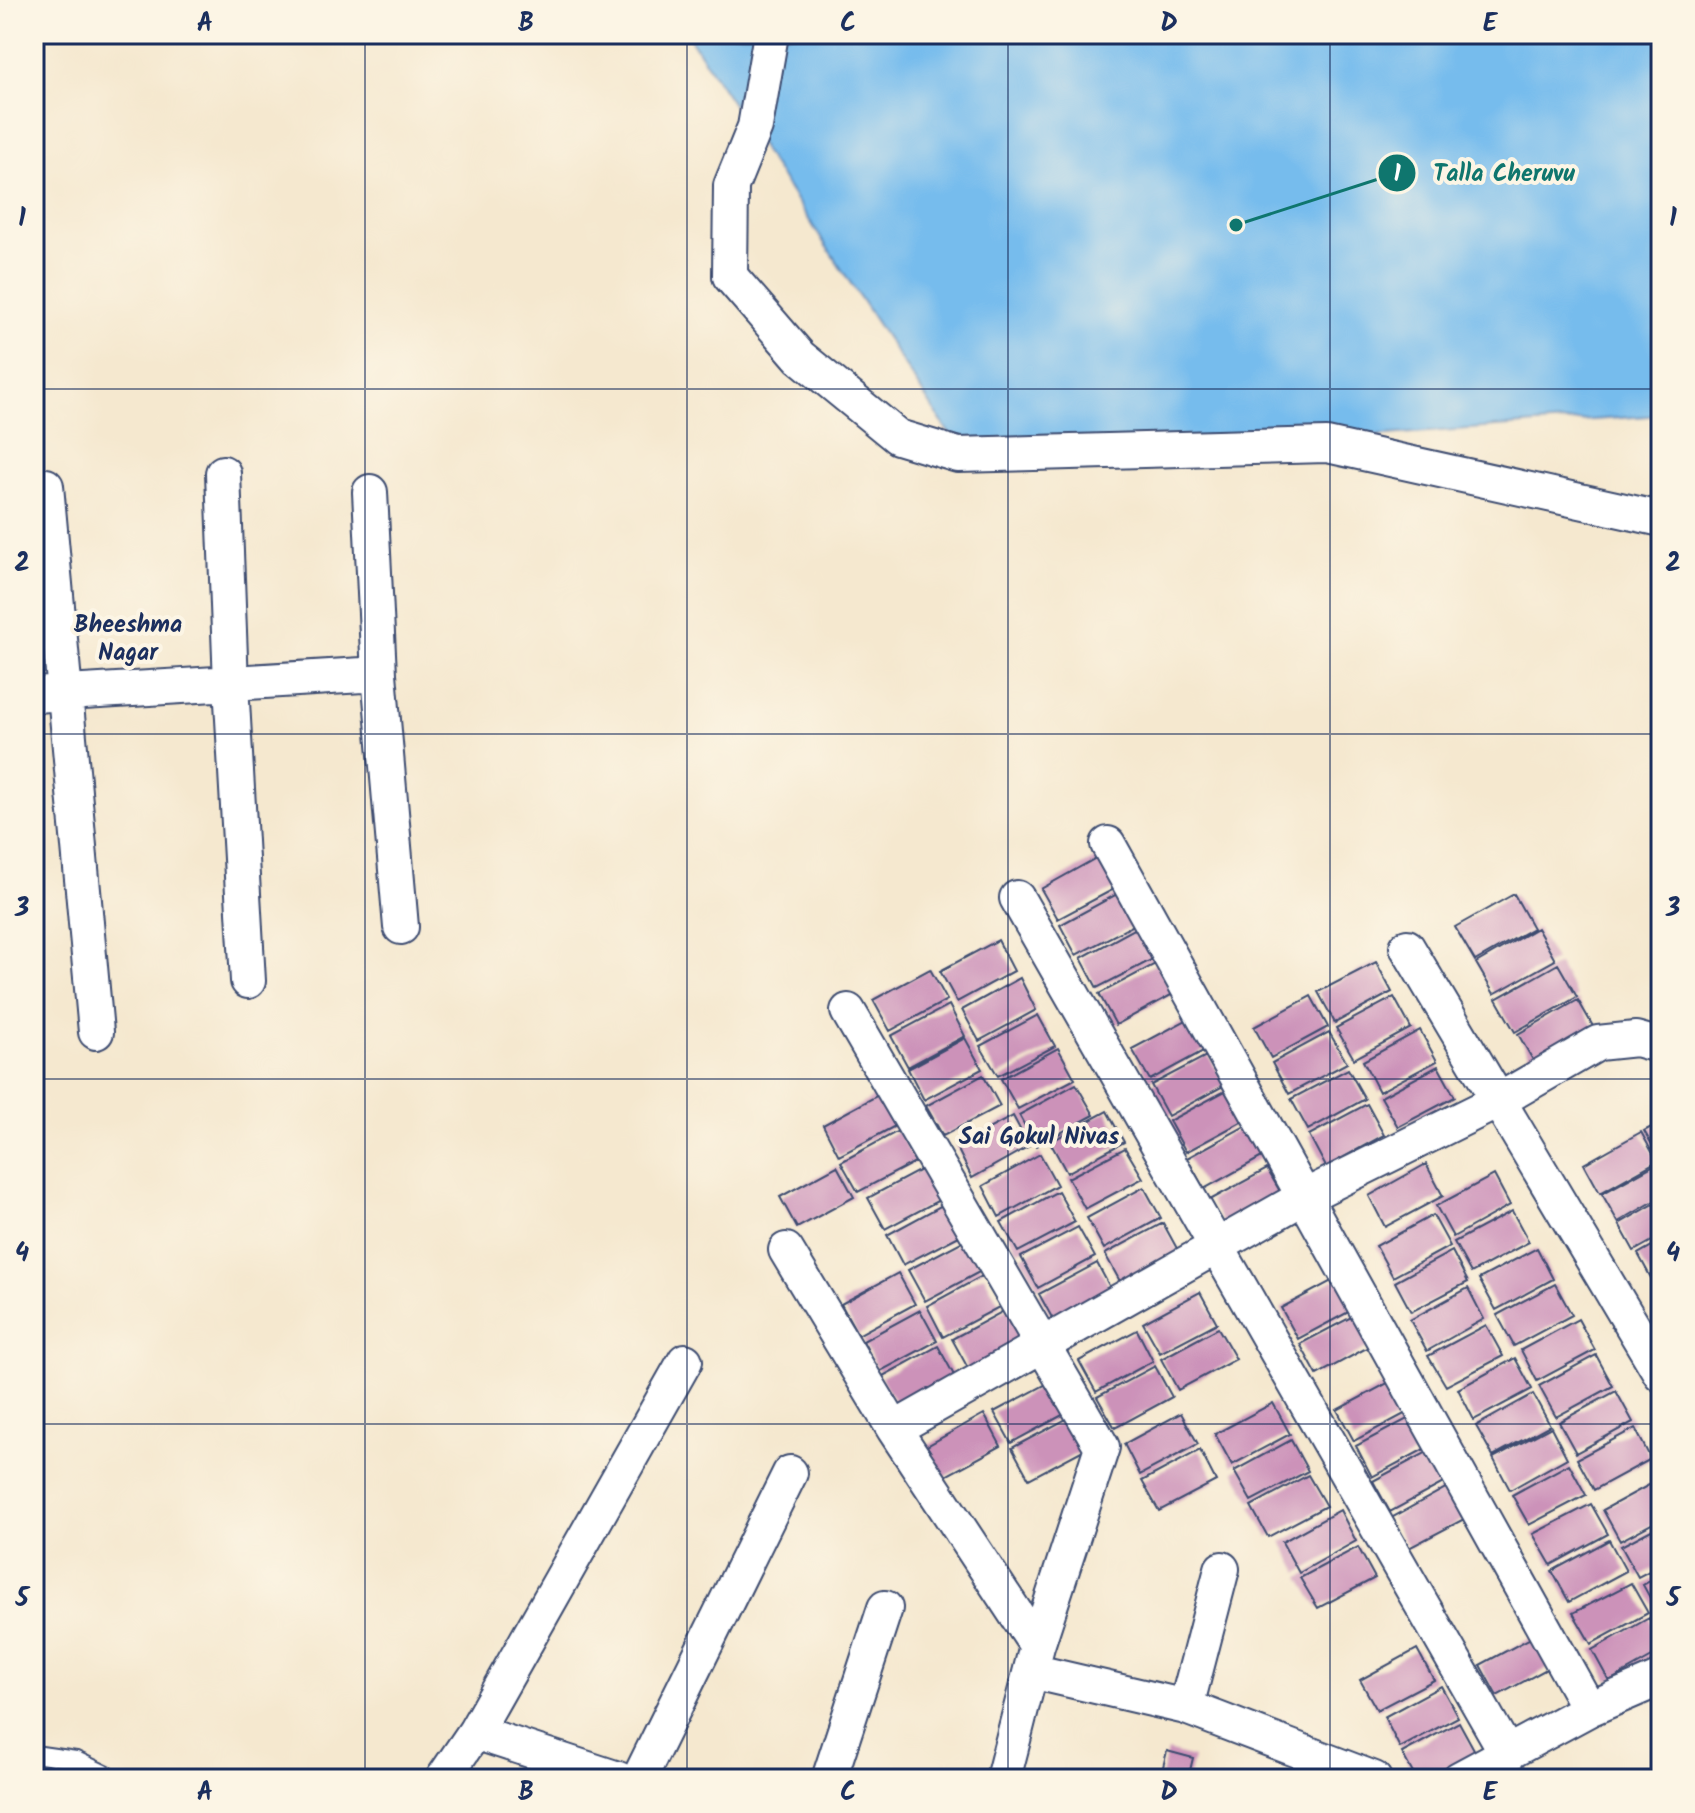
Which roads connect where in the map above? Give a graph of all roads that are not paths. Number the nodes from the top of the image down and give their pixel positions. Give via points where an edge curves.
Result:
1 (771, 34) edge
2 (223, 473) dead end
3 (46, 486) dead end
4 (370, 492) dead end
5 (1661, 519) edge
6 (379, 674) junction
7 (231, 684) junction
8 (50, 693) edge
9 (1108, 844) dead end
10 (1017, 898) dead end
11 (401, 927) dead end
12 (1407, 947) dead end
13 (248, 981) dead end
14 (848, 1011) dead end
15 (96, 1032) dead end
16 (1661, 1046) edge
17 (1498, 1101) junction
18 (1304, 1197) junction
19 (1216, 1247) junction
20 (786, 1250) dead end
21 (1042, 1345) junction
22 (685, 1361) dead end
23 (1661, 1374) edge
24 (894, 1429) junction
25 (790, 1473) dead end
26 (1222, 1569) dead end
27 (885, 1608) dead end
28 (1034, 1658) junction
29 (1661, 1678) edge
30 (1186, 1707) junction
31 (1589, 1709) junction
32 (475, 1732) junction
33 (34, 1754) edge
34 (1508, 1755) junction
35 (116, 1779) edge
36 (443, 1779) edge
37 (618, 1779) edge
38 (639, 1779) edge
39 (829, 1779) edge
40 (1003, 1779) edge
41 (1374, 1779) edge
42 (1459, 1779) edge

1 - 5 street via 755,127 731,186 730,276 800,357 898,437 958,455 1327,445
2 - 7 street
3 - 8 street
4 - 6 street
6 - 7 street
6 - 11 street
7 - 8 street
7 - 13 street
8 - 15 street
9 - 18 street
10 - 19 street
12 - 17 street
14 - 21 street
16 - 17 street via 1636,1039 1598,1043
17 - 18 street
17 - 23 street
18 - 19 street
18 - 31 street
19 - 21 street
19 - 34 street
20 - 24 street
21 - 24 street
21 - 28 street via 1102,1447
22 - 32 street
24 - 28 street
25 - 38 street
26 - 30 street
27 - 39 street
28 - 30 street
28 - 40 street
29 - 31 street
30 - 41 street
31 - 34 street
32 - 36 street
32 - 37 street
33 - 35 lane via 76,1760
34 - 42 street

